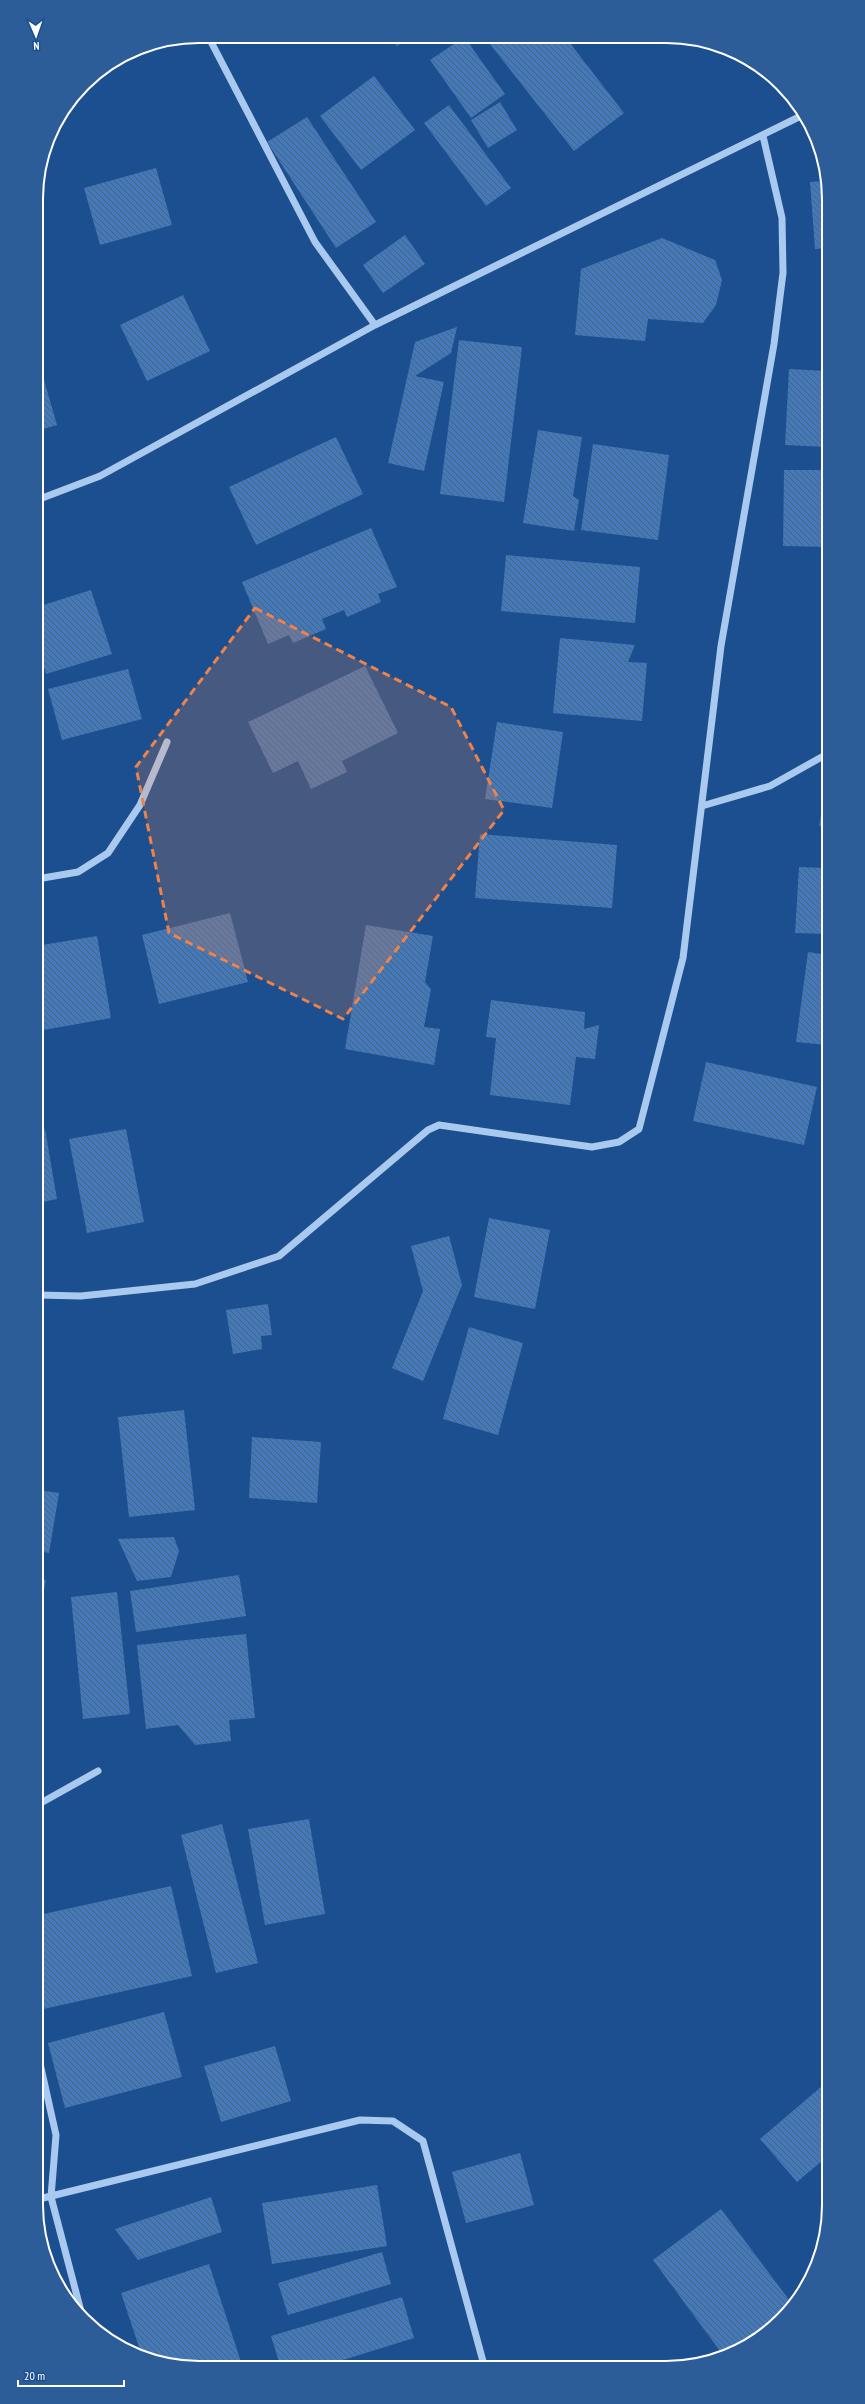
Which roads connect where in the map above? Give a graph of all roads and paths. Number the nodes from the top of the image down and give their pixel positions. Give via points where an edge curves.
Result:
1 (212, 43) edge
2 (799, 117) edge
3 (763, 136) junction
4 (374, 325) junction
5 (43, 498) edge
6 (167, 742) dead end
7 (822, 757) edge
8 (702, 806) junction
9 (43, 878) edge
10 (43, 1295) edge
11 (98, 1772) dead end
12 (43, 1802) edge
13 (43, 2077) edge
14 (51, 2197) junction
15 (43, 2198) edge
16 (79, 2305) edge
17 (483, 2361) edge

1 - 4 street via 315,242
2 - 3 street
3 - 4 street
3 - 8 street via 782,218 783,273 774,344 721,646
4 - 5 street via 100,476
6 - 9 street via 140,805 108,853 78,872
7 - 8 street via 770,786
8 - 10 street via 683,958 640,1129 619,1142 592,1147 440,1125 428,1130 279,1256 195,1284 81,1296
11 - 12 street
13 - 14 street via 56,2135
14 - 15 street
14 - 16 street
14 - 17 street via 360,2120 393,2121 423,2141

